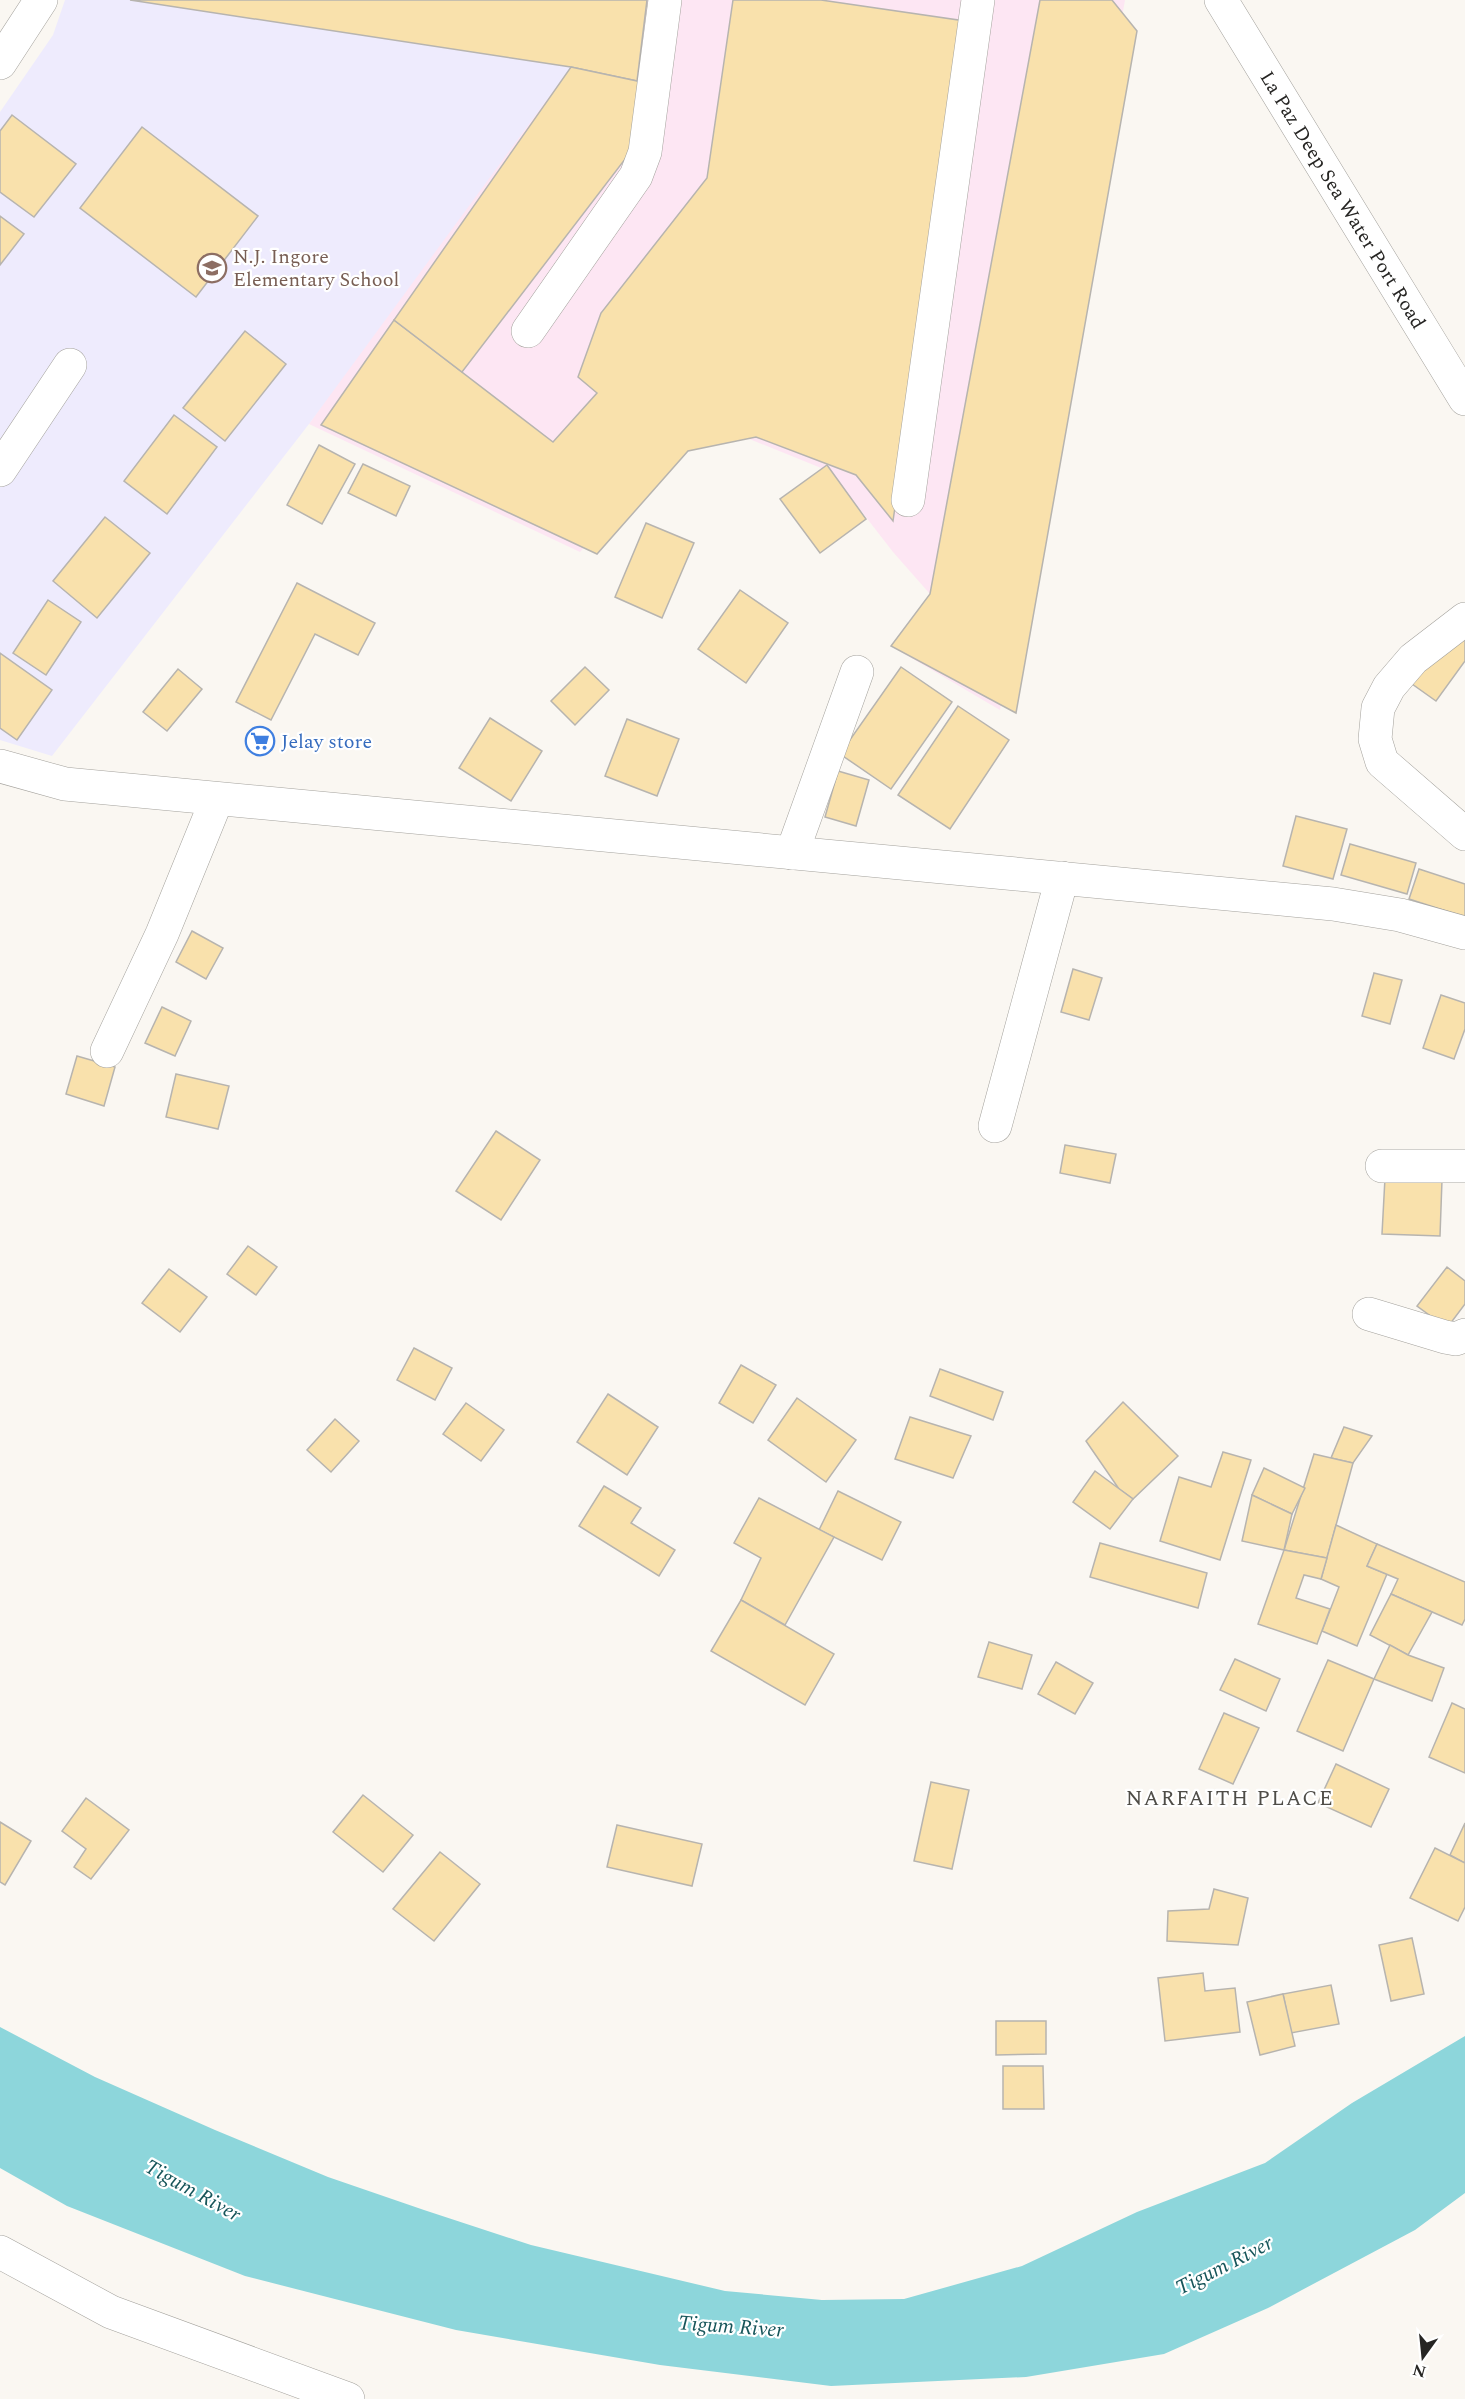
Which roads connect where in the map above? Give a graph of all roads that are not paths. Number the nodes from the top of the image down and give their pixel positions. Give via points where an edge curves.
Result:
1 (41, 0) edge
2 (665, 0) edge
3 (978, 0) edge
4 (1221, 0) edge
5 (0, 63) edge
6 (528, 331) dead end
7 (70, 365) dead end
8 (1465, 399) edge
9 (0, 470) edge
10 (908, 500) dead end
11 (1465, 619) edge
12 (857, 672) dead end
13 (0, 766) edge
14 (217, 799) junction
15 (1465, 834) edge
16 (792, 853) junction
17 (1062, 878) junction
18 (1465, 933) edge
19 (107, 1051) dead end
20 (995, 1126) dead end
21 (1382, 1166) dead end
22 (1465, 1166) edge
23 (1369, 1314) dead end
24 (1465, 1335) edge
25 (0, 2253) edge
26 (348, 2399) edge

1 - 5 street
2 - 6 street via 645,152 636,176
3 - 10 street
4 - 8 street, La Paz Deep Sea Water Port Road
7 - 9 street
11 - 15 street via 1413,659 1389,687 1378,708 1375,739 1382,762
12 - 16 street
13 - 14 street via 65,784
14 - 16 street
14 - 19 street via 162,934
16 - 17 street
17 - 18 street via 1333,904 1400,915
17 - 20 street
21 - 22 street
23 - 24 street via 1445,1337 1456,1339
25 - 26 street via 111,2312

